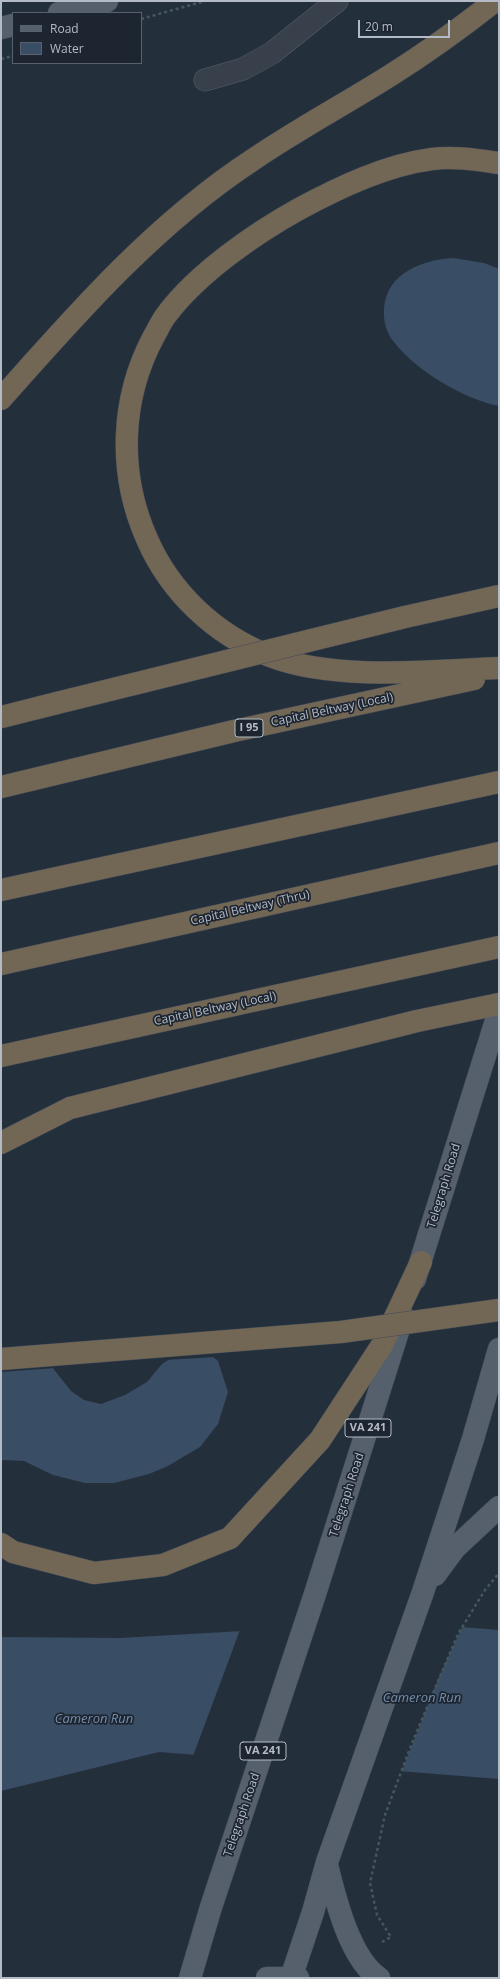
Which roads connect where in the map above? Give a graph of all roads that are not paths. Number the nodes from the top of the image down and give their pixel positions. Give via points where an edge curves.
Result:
1 (107, 1) edge
2 (337, 1) edge
3 (495, 1) edge
4 (64, 12) edge
5 (12, 25) edge
6 (1, 28) edge
7 (205, 80) dead end
8 (499, 162) edge
9 (1, 399) edge
10 (499, 596) edge
11 (499, 668) edge
12 (499, 674) edge
13 (1, 717) edge
14 (496, 783) edge
15 (1, 787) edge
16 (499, 853) edge
17 (1, 890) edge
18 (499, 947) edge
19 (1, 964) edge
20 (499, 1004) edge
21 (499, 1012) edge
22 (1, 1056) edge
23 (1, 1143) edge
24 (421, 1262) junction
25 (499, 1310) edge
26 (499, 1350) edge
27 (1, 1360) edge
28 (499, 1507) edge
29 (1, 1544) edge
30 (423, 1592) junction
31 (327, 1862) junction
32 (190, 1978) edge
33 (267, 1978) edge
34 (294, 1978) edge
35 (379, 1978) edge

1 - 4 main road
2 - 7 lane via 272,53 243,69
3 - 9 highway via 392,74 253,159 194,203 132,258
5 - 6 main road
8 - 11 highway via 434,159 367,176 278,221 230,255 191,288 162,321 146,352 133,388 127,416 126,444 134,500 152,551 168,578 190,604 228,634 269,656 312,666 403,672
10 - 13 highway, bridge
12 - 15 highway, Capital Beltway (Local) / I 95 via 234,731
14 - 17 highway
16 - 19 highway, Capital Beltway (Thru)
18 - 22 highway, Capital Beltway (Local)
20 - 23 highway via 417,1021 70,1108
21 - 24 main road, Telegraph Road / VA 241
24 - 29 highway via 382,1345 320,1440 230,1538 163,1565 94,1573 13,1552
24 - 32 main road, Telegraph Road / VA 241
25 - 27 highway, bridge via 340,1332
26 - 30 main road
28 - 30 main road via 454,1548
30 - 31 main road
31 - 34 main road
31 - 35 main road via 340,1914 358,1952 371,1973
33 - 34 main road

